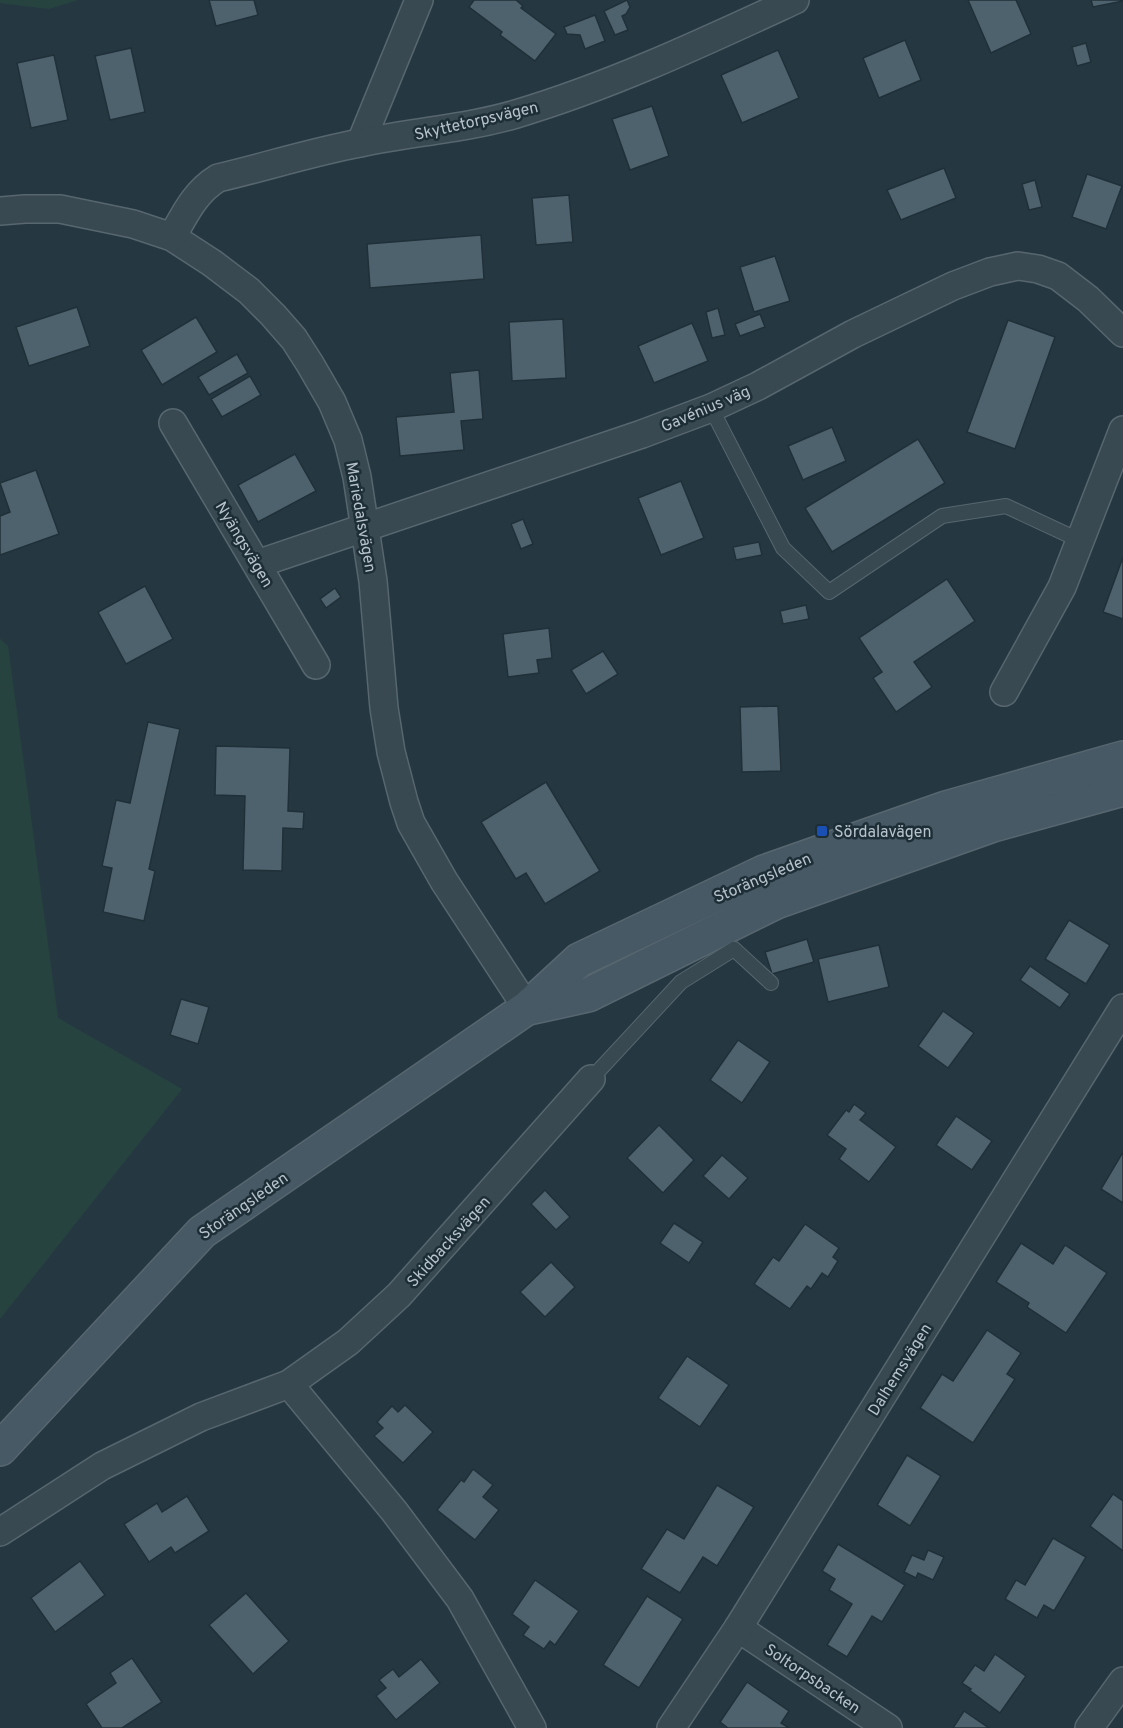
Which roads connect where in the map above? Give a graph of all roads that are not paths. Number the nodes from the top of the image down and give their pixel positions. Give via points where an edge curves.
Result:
1 (419, 0) edge
2 (795, 0) edge
3 (361, 142) junction
4 (0, 211) edge
5 (172, 237) junction
6 (1123, 333) edge
7 (711, 408) junction
8 (173, 423) dead end
9 (1123, 430) edge
10 (364, 529) junction
11 (1081, 541) junction
12 (257, 564) junction
13 (316, 665) dead end
14 (1004, 692) dead end
15 (1123, 758) edge
16 (1123, 789) edge
17 (771, 983) dead end
18 (527, 1008) junction
19 (1123, 1008) edge
20 (591, 1079) joint
21 (289, 1384) junction
22 (0, 1449) edge
23 (0, 1532) edge
24 (738, 1628) junction
25 (1123, 1681) edge
26 (532, 1728) edge
27 (671, 1728) edge
28 (888, 1728) edge
29 (1089, 1728) edge

1 - 3 street
2 - 3 street, Skyttetorpsvägen via 578,94 513,115
3 - 5 street, Skyttetorpsvägen via 218,178 204,186
4 - 5 street, Mariedalsvägen via 60,209 133,224
5 - 10 street, Mariedalsvägen via 249,291 280,323 310,364 348,440
6 - 7 street, Gavénius väg via 1058,276 1018,266 953,286
7 - 10 street, Gavénius väg
7 - 11 lane via 783,548 829,592 942,516 1006,506
8 - 12 street, Nyängsvägen
9 - 11 street
10 - 12 street, Gavénius väg
10 - 18 street, Mariedalsvägen via 391,752 411,823
11 - 14 street via 1062,587
12 - 13 street, Nyängsvägen
15 - 18 main road, Storängsleden via 946,808 764,872 579,960
16 - 18 main road, Storängsleden via 993,825 776,902 588,995
17 - 20 lane via 734,949 681,982
18 - 22 main road, Storängsleden via 202,1232
19 - 24 street, Dalhemsvägen
20 - 21 street, Skidbacksvägen via 399,1295 348,1342
21 - 23 street, Skidbacksvägen via 201,1417 102,1466
21 - 26 street via 394,1511 460,1599
24 - 27 street, Dalhemsvägen
24 - 28 street, Soltorpsbacken
25 - 29 street

